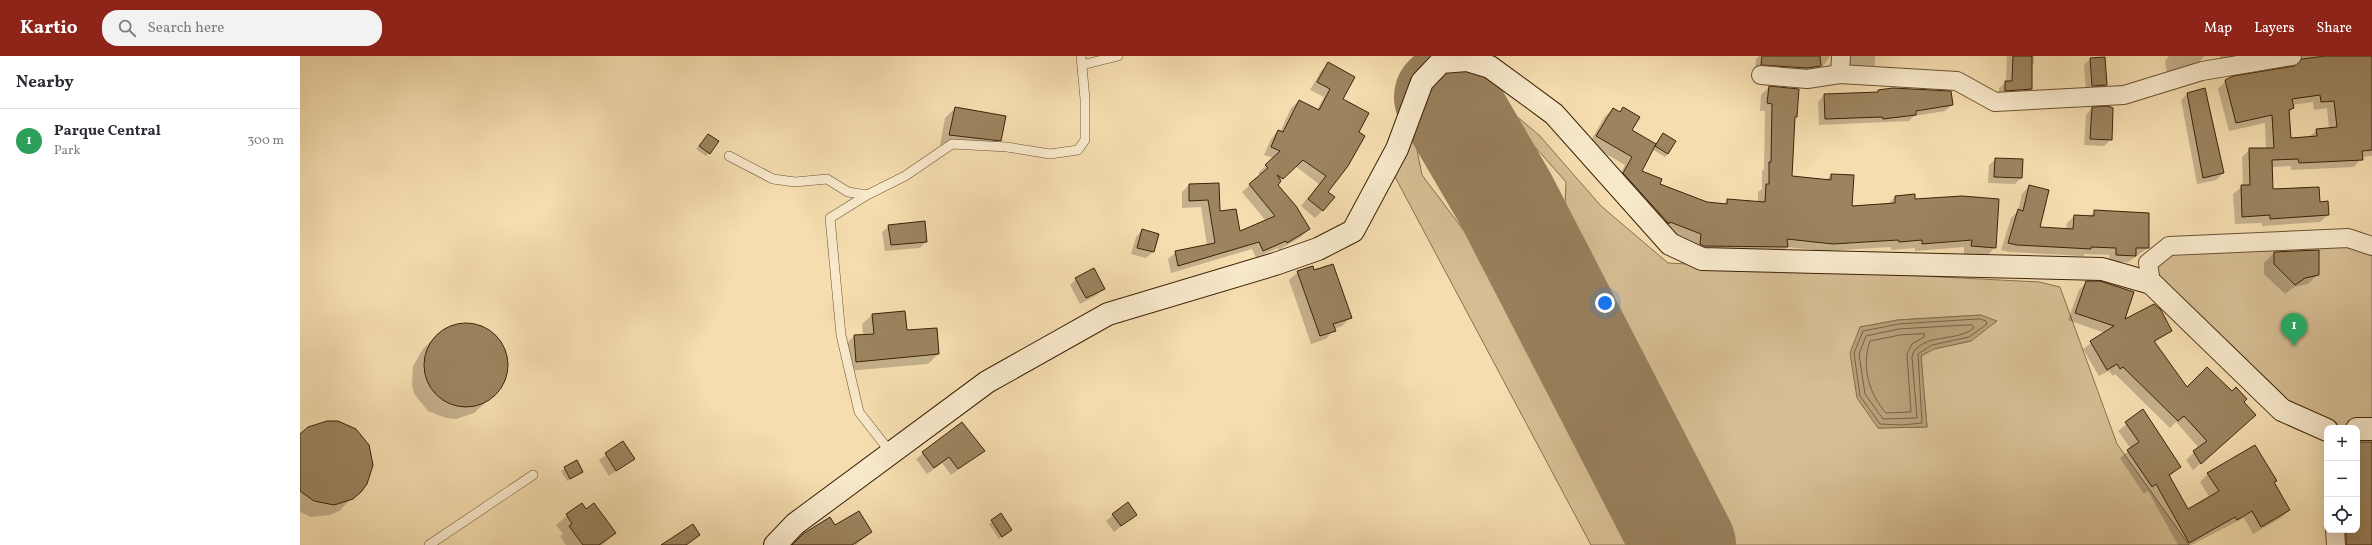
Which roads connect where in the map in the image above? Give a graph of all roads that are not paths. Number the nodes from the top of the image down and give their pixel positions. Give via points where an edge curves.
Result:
1 (1081, 56) edge
2 (1118, 56) edge
3 (1841, 56) edge
4 (2292, 56) edge
5 (1439, 59) edge
6 (1082, 66) junction
7 (1840, 74) junction
8 (1761, 75) dead end
9 (729, 156) dead end
10 (867, 195) junction
11 (2372, 246) edge
12 (2151, 283) junction
13 (2372, 428) edge
14 (2324, 429) edge
15 (2360, 429) edge
16 (892, 454) junction
17 (533, 475) dead end
18 (2335, 533) edge
19 (429, 545) edge
20 (775, 545) edge
21 (2336, 545) edge

1 - 6 lane
2 - 6 lane
3 - 7 street
4 - 7 street via 2202,71 2124,95 1995,102 1957,81
5 - 12 main road via 1467,60 1490,67 1554,114 1670,244 1702,259 2102,269
5 - 16 main road via 1422,82 1397,149 1353,231 1318,249 1275,264 1108,314 987,382
6 - 10 lane via 1084,140 1078,150 1050,154 1007,147 952,144 906,176
7 - 8 street via 1807,79
9 - 10 lane via 773,179 795,182 826,179 848,192
10 - 16 lane via 830,218 831,239 841,335 859,412
11 - 12 street via 2348,238 2169,246 2148,263
12 - 14 main road via 2282,410
13 - 15 main road
16 - 20 main road via 795,524
17 - 19 lane
18 - 21 street

